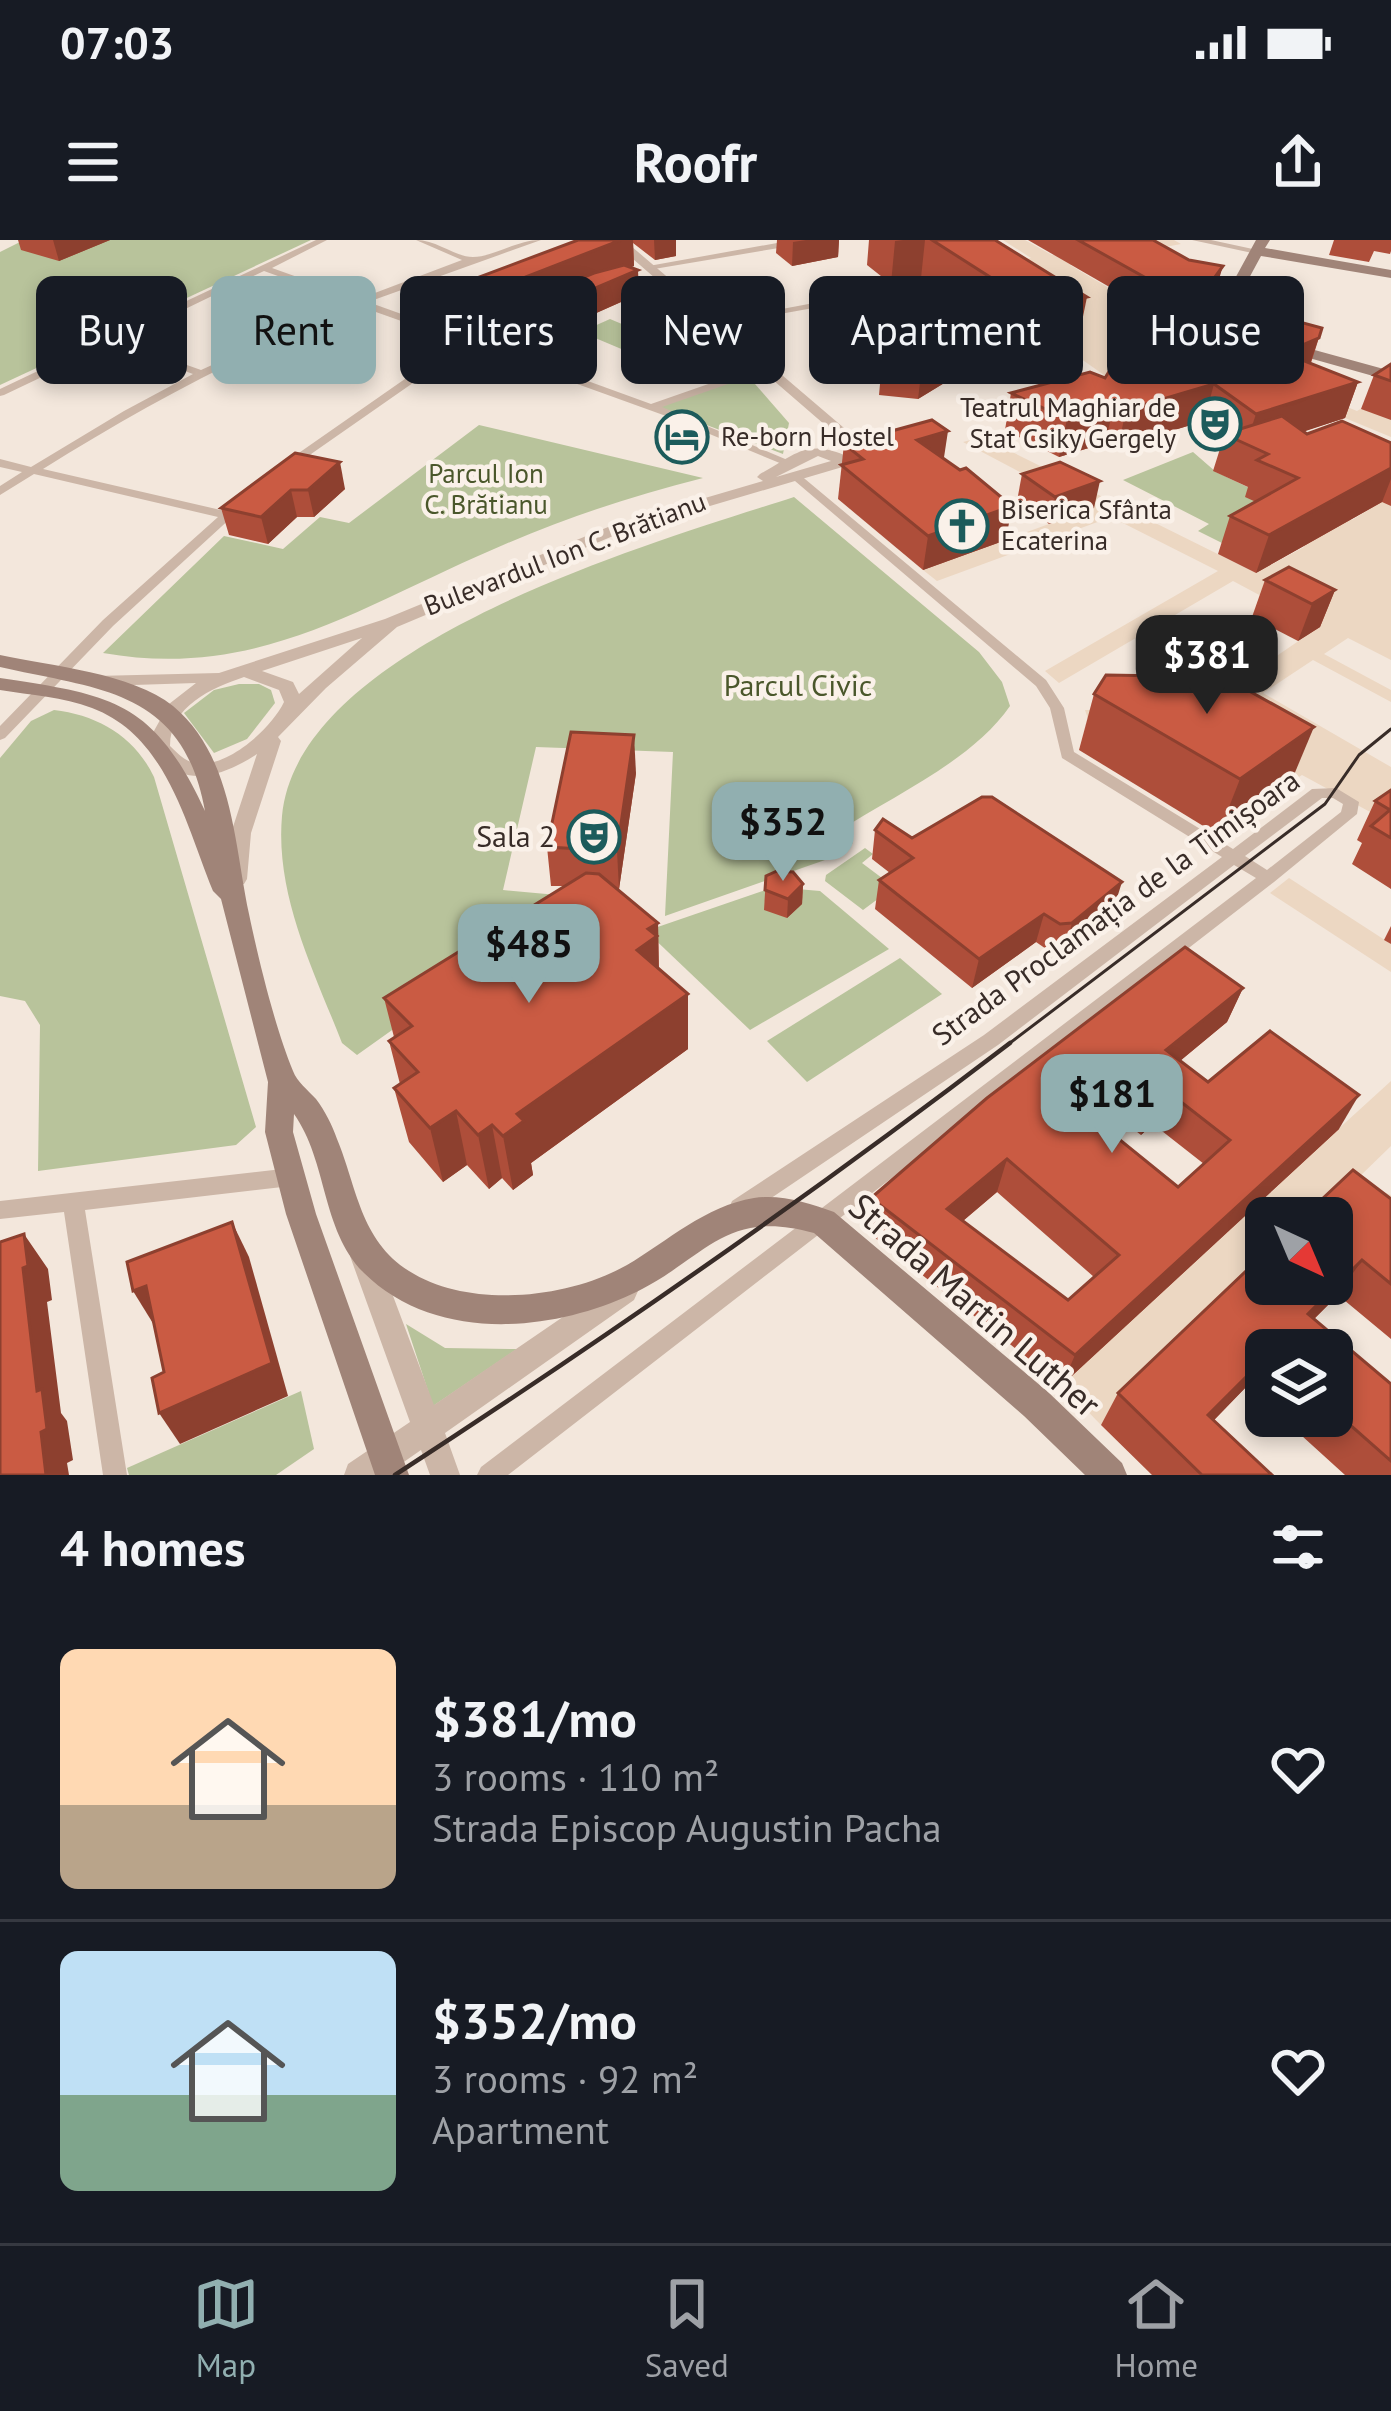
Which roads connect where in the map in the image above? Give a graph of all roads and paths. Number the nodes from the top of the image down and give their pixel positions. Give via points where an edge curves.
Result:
1 (323, 240) edge
2 (420, 240) edge
3 (537, 240) edge
4 (617, 240) edge
5 (1196, 240) edge
6 (786, 242) edge
7 (1260, 245) edge
8 (470, 260) junction
9 (264, 268) junction
10 (642, 271) junction
11 (1391, 274) edge
12 (286, 276) edge
13 (655, 276) edge
14 (376, 294) edge
15 (187, 302) edge
16 (211, 366) edge
17 (187, 368) edge
18 (197, 372) junction
19 (36, 374) edge
20 (1391, 376) edge
21 (403, 384) edge
22 (587, 384) edge
23 (718, 384) edge
24 (782, 384) edge
25 (0, 393) edge
26 (796, 396) junction
27 (652, 407) junction
28 (853, 440) junction
29 (818, 447) junction
30 (851, 460) junction
31 (0, 463) edge
32 (32, 471) junction
33 (795, 471) junction
34 (266, 482) edge
35 (0, 491) edge
36 (249, 496) edge
37 (226, 515) junction
38 (391, 623) junction
39 (319, 649) junction
40 (0, 661) edge
41 (340, 666) junction
42 (58, 673) junction
43 (241, 674) junction
44 (102, 680) junction
45 (0, 684) edge
46 (40, 691) junction
47 (171, 717) junction
48 (276, 728) junction
49 (0, 735) edge
50 (162, 751) junction
51 (206, 767) junction
52 (1234, 857) junction
53 (1268, 878) junction
54 (238, 921) junction
55 (282, 1082) junction
56 (291, 1177) junction
57 (73, 1202) junction
58 (0, 1210) edge
59 (823, 1222) junction
60 (712, 1227) junction
61 (357, 1237) junction
62 (671, 1257) junction
63 (427, 1428) junction
64 (378, 1469) edge
65 (115, 1475) edge
66 (445, 1475) edge
67 (489, 1475) edge
68 (1110, 1475) edge

1 - 9 street
2 - 8 street
3 - 8 street
4 - 10 street
5 - 7 street
6 - 10 street
7 - 11 main road
7 - 20 main road via 1221,317 1225,330
8 - 14 street
9 - 12 street
9 - 15 street
10 - 13 street
16 - 18 street
17 - 18 street
18 - 32 street
19 - 25 street
21 - 34 street
22 - 27 street
23 - 27 street
24 - 26 street
26 - 28 street
26 - 29 street
27 - 33 street
28 - 29 street
28 - 30 street via 864,451
29 - 30 street via 830,459
29 - 33 street, Bulevardul Ion C. Brătianu
30 - 33 street, Bulevardul Ion C. Brătianu
31 - 32 street
32 - 35 street
32 - 37 street
33 - 38 street, Bulevardul Ion C. Brătianu via 564,548
33 - 52 street via 1042,684 1074,758
36 - 37 street
37 - 42 street
38 - 39 street, Bulevardul Ion C. Brătianu
38 - 41 street, Bulevardul Ion C. Brătianu
39 - 41 street via 316,663
39 - 43 street, Bulevardul Ion C. Brătianu
40 - 42 main road, Bulevardul Ion C. Brătianu
41 - 48 street, Bulevardul Ion C. Brătianu
42 - 44 main road, Bulevardul Ion C. Brătianu
42 - 46 street
43 - 44 street, Bulevardul Ion C. Brătianu
43 - 47 street, Bulevardul Ion C. Brătianu via 200,688
43 - 48 street via 276,679 291,692 292,707
44 - 47 main road, Bulevardul Ion C. Brătianu
45 - 46 main road, Bulevardul Ion C. Brătianu
46 - 49 street
46 - 50 main road, Bulevardul Ion C. Brătianu via 114,709
47 - 50 street via 159,730
47 - 51 main road, Bulevardul Ion C. Brătianu
48 - 51 street, Bulevardul Ion C. Brătianu via 244,758
48 - 54 street, Bulevardul Ion C. Brătianu via 241,832
50 - 51 street, Bulevardul Ion C. Brătianu
50 - 54 main road, Bulevardul Ion C. Brătianu
51 - 54 main road, Bulevardul Ion C. Brătianu
52 - 53 street
52 - 53 street, Strada Proclamația de la Timișoara via 1318,793 1349,800 1349,814
52 - 60 street, Strada Proclamația de la Timișoara via 991,1040
53 - 59 street, Strada Proclamația de la Timișoara
54 - 55 main road, Bulevardul Ion C. Brătianu
55 - 56 main road, Bulevardul Ion C. Brătianu via 279,1132
55 - 61 main road, Bulevardul Ion C. Brătianu via 313,1118
56 - 57 street
56 - 64 main road, Bulevardul Ion C. Brătianu
57 - 58 street
57 - 65 street
59 - 60 main road, Strada Martin Luther via 758,1211
59 - 67 street, Strada Proclamația de la Timișoara
59 - 68 main road, Strada Martin Luther
60 - 62 main road, Bulevardul Ion C. Brătianu
61 - 62 main road, Bulevardul Ion C. Brătianu via 406,1284 488,1307 587,1296
61 - 63 street, Bulevardul Ion C. Brătianu
62 - 63 street
63 - 64 street
63 - 66 street, Bulevardul Ion C. Brătianu

